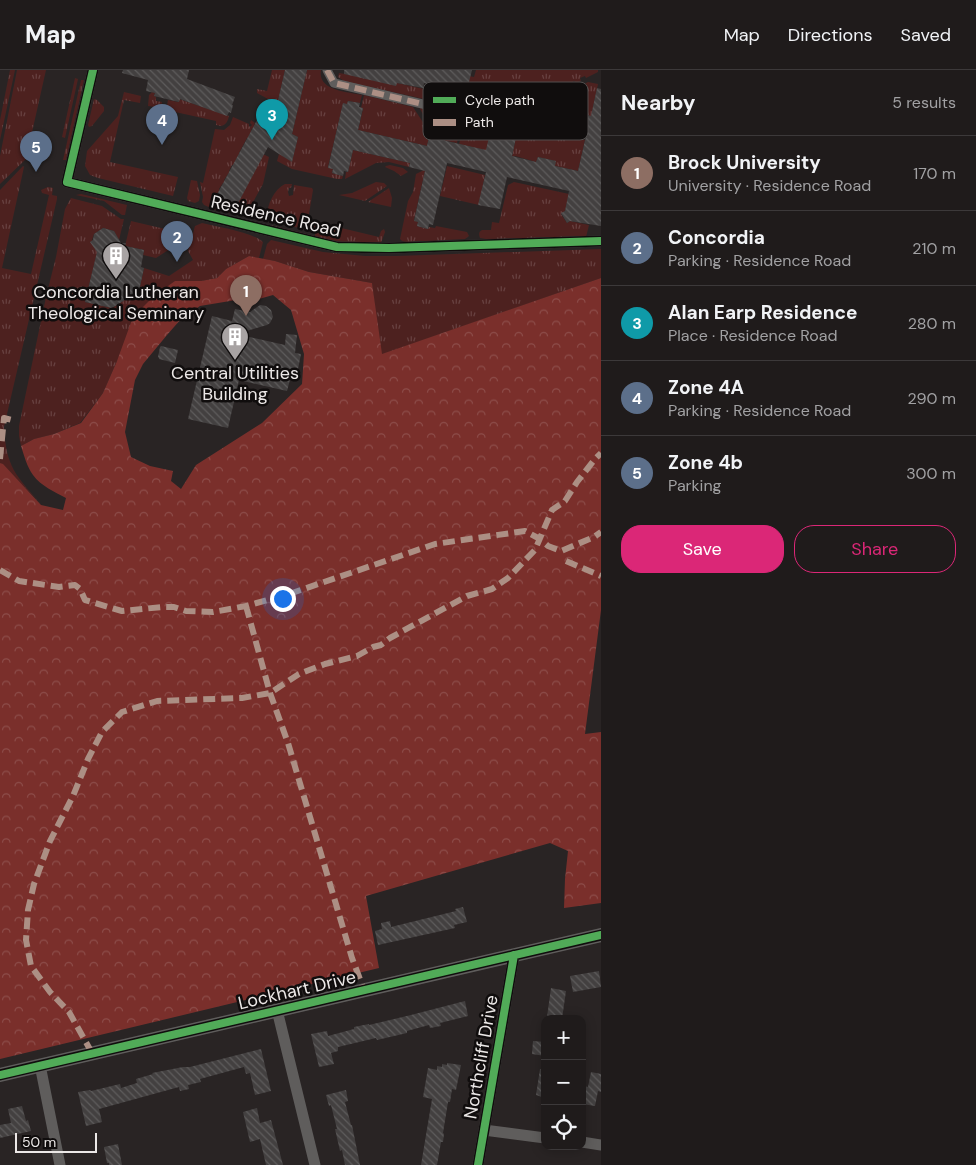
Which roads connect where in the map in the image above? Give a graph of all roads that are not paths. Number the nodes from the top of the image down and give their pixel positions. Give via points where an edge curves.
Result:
1 (93, 70) edge
2 (327, 70) edge
3 (423, 104) edge
4 (601, 240) edge
5 (601, 935) edge
6 (514, 955) junction
7 (277, 1010) junction
8 (40, 1065) junction
9 (0, 1075) edge
10 (484, 1130) junction
11 (541, 1137) edge
12 (586, 1143) edge
13 (601, 1145) edge
14 (60, 1165) edge
15 (316, 1165) edge
16 (478, 1165) edge

1 - 4 street, Residence Road via 67,182 337,247
2 - 3 street via 334,83
5 - 6 street, Lockhart Drive
6 - 7 street, Lockhart Drive
6 - 10 street, Northcliff Drive
7 - 8 street, Lockhart Drive
7 - 15 street
8 - 9 street, Lockhart Drive
8 - 14 street
10 - 11 street
10 - 16 street, Northcliff Drive
12 - 13 street

